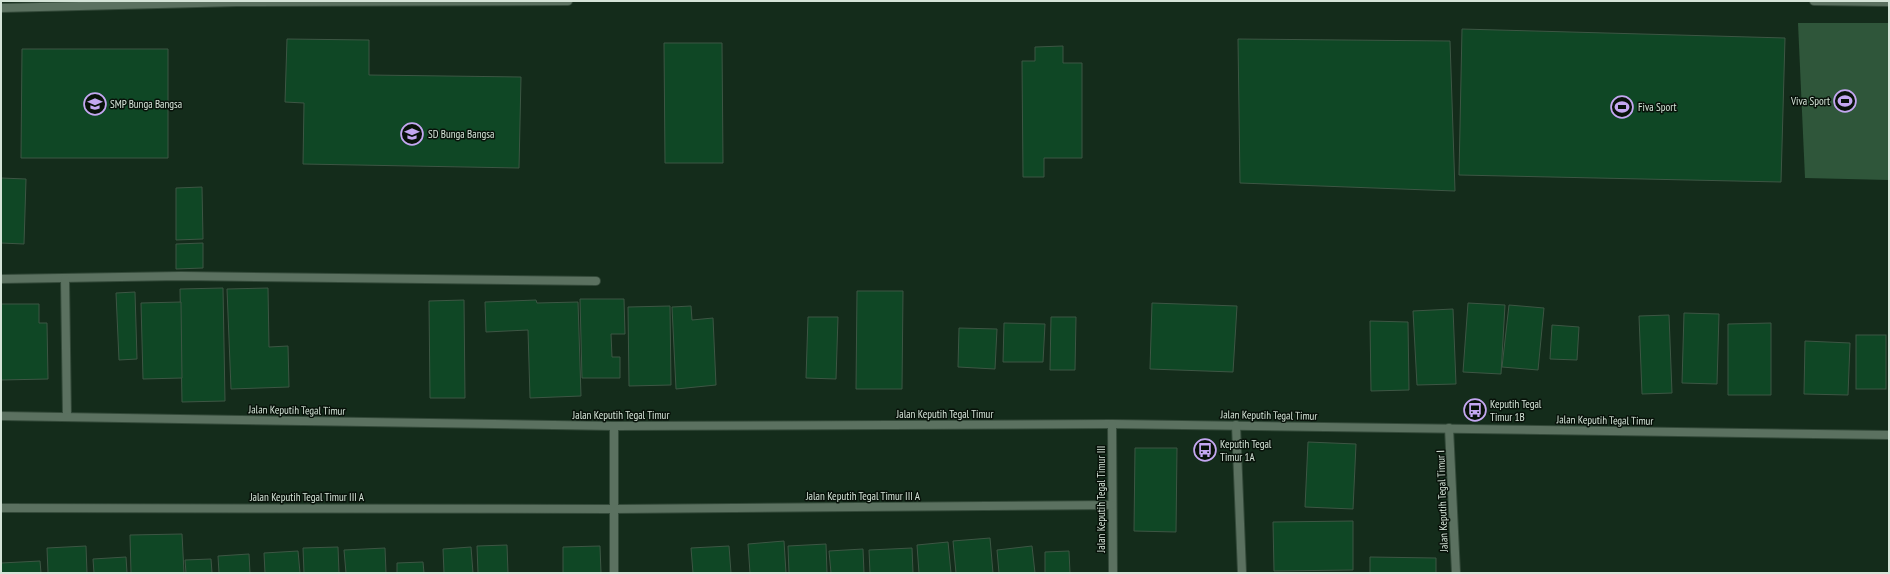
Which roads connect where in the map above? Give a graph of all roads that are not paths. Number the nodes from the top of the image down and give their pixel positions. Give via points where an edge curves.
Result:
1 (568, 1) edge
2 (1814, 1) edge
3 (238, 2) edge
4 (498, 2) edge
5 (1889, 2) edge
6 (177, 3) edge
7 (1, 8) edge
8 (65, 279) junction
9 (1, 280) edge
10 (596, 281) dead end
11 (1, 416) edge
12 (67, 417) junction
13 (1112, 424) junction
14 (1236, 425) junction
15 (614, 426) junction
16 (1450, 428) junction
17 (1889, 435) edge
18 (1112, 505) junction
19 (1, 508) edge
20 (614, 509) junction
21 (614, 573) edge
22 (1113, 573) edge
23 (1242, 573) edge
24 (1456, 573) edge

1 - 4 street
2 - 5 street
3 - 4 street
3 - 6 street
6 - 7 street
8 - 9 street
8 - 10 street via 181,276
8 - 12 street
11 - 12 street, Jalan Keputih Tegal Timur
12 - 15 street, Jalan Keputih Tegal Timur
13 - 14 street, Jalan Keputih Tegal Timur
13 - 15 street, Jalan Keputih Tegal Timur
13 - 18 street, Jalan Keputih Tegal Timur III
14 - 16 street, Jalan Keputih Tegal Timur
14 - 23 street
15 - 20 street
16 - 17 street, Jalan Keputih Tegal Timur
16 - 24 street, Jalan Keputih Tegal Timur I
18 - 20 street, Jalan Keputih Tegal Timur III A
18 - 22 street, Jalan Keputih Tegal Timur III
19 - 20 street, Jalan Keputih Tegal Timur III A
20 - 21 street

